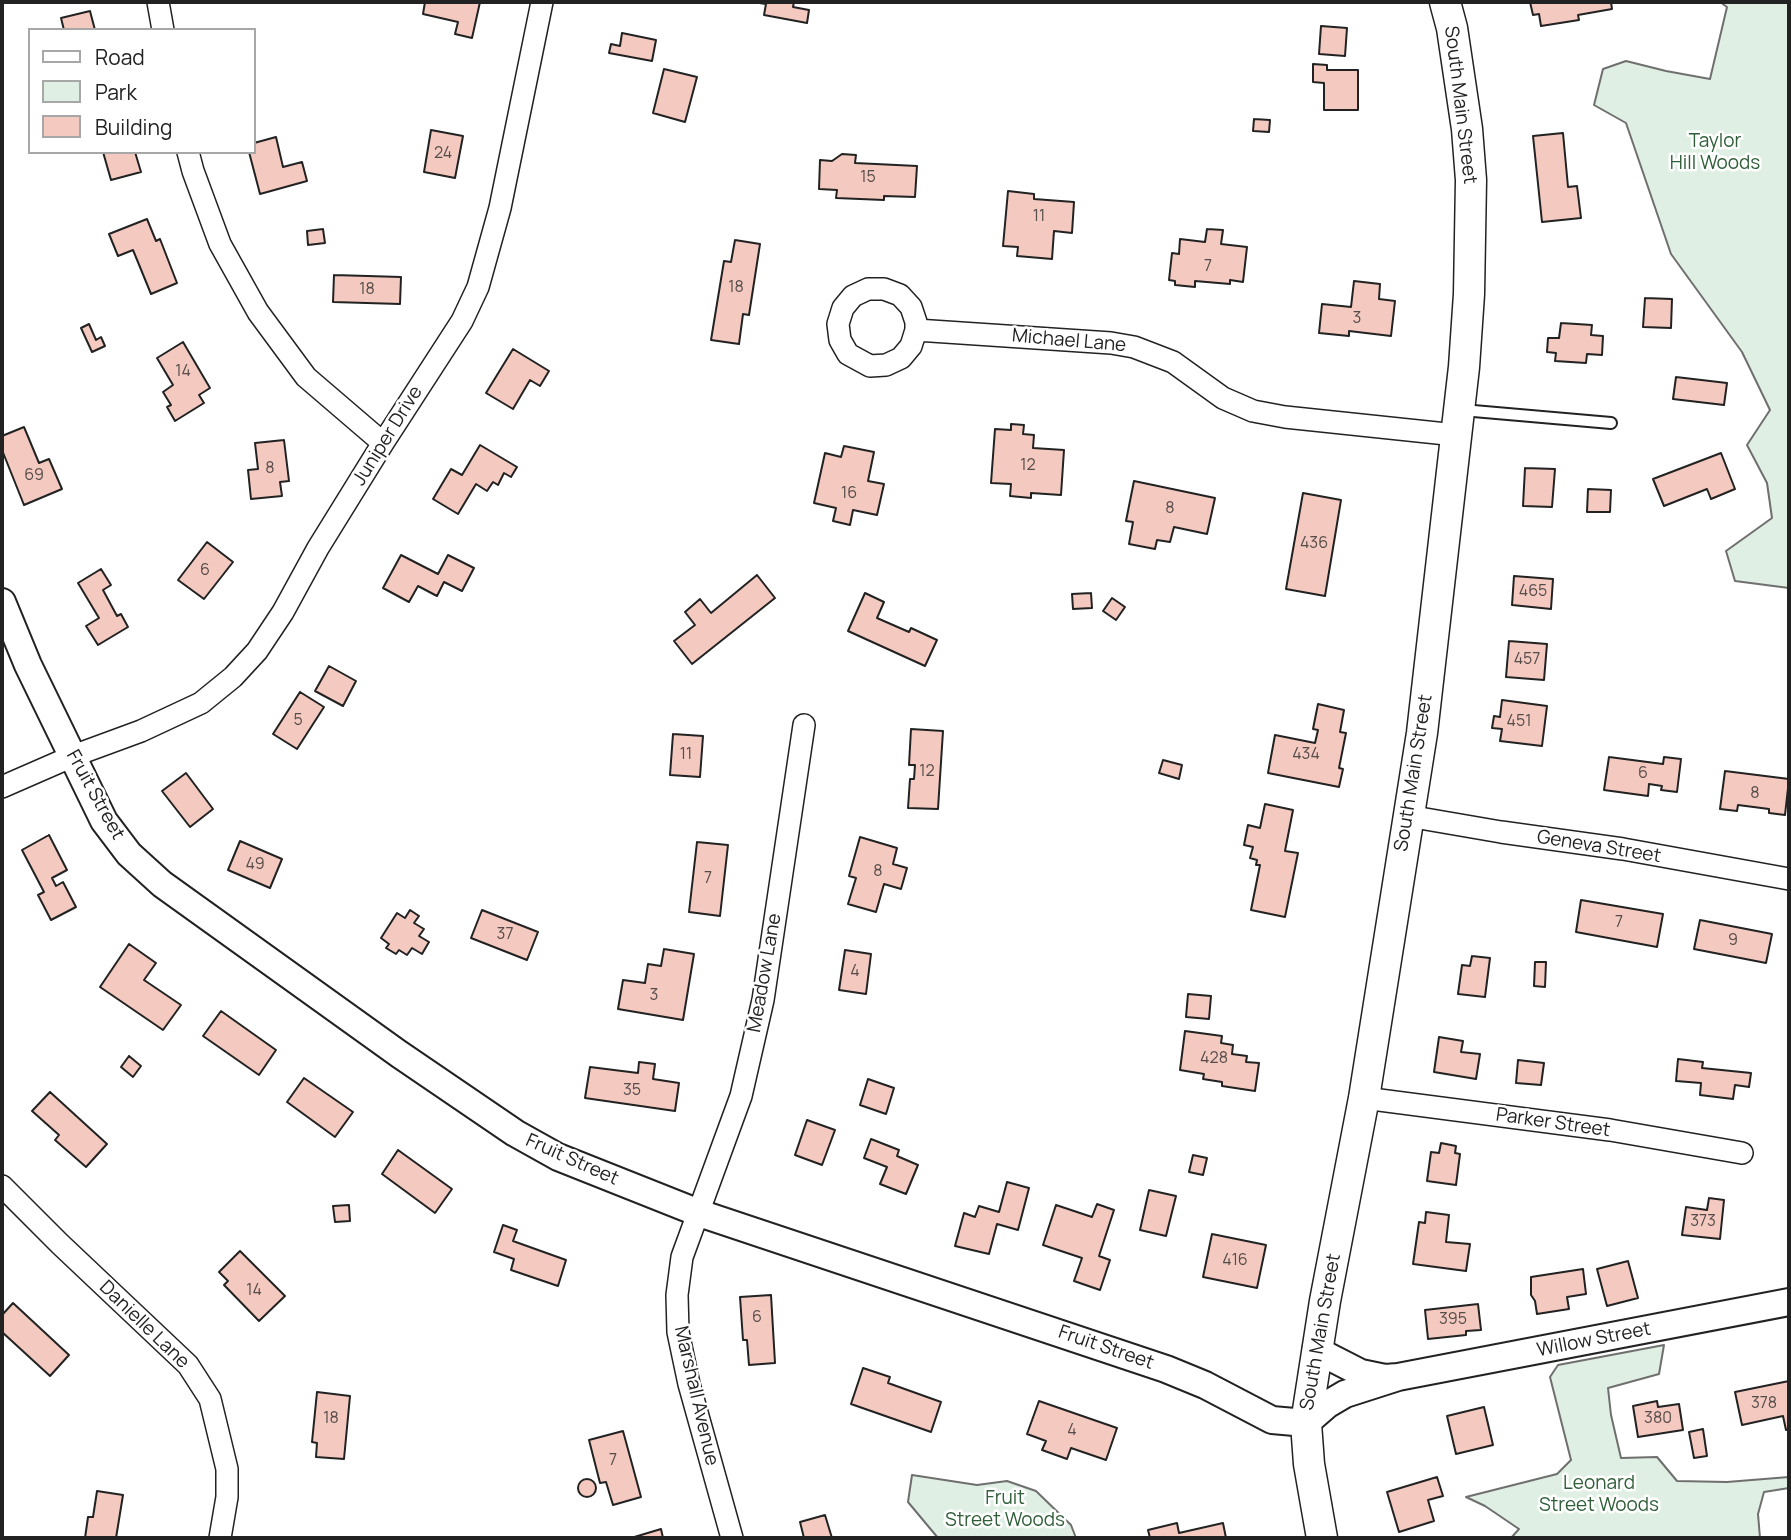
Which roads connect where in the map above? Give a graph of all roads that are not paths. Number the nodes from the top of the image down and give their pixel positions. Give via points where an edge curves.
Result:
1 (158, 2) edge
2 (542, 2) edge
3 (1445, 2) edge
4 (163, 28) edge
5 (189, 154) edge
6 (916, 330) dead end
7 (1457, 422) junction
8 (1611, 423) dead end
9 (383, 443) junction
10 (2, 602) edge
11 (804, 725) dead end
12 (72, 756) junction
13 (2, 788) edge
14 (1408, 816) junction
15 (1789, 879) edge
16 (1364, 1098) junction
17 (1742, 1153) dead end
18 (2, 1186) edge
19 (699, 1213) junction
20 (1789, 1302) edge
21 (1317, 1350) junction
22 (1398, 1377) junction
23 (1306, 1423) junction
24 (220, 1538) edge
25 (732, 1538) edge
26 (1322, 1538) edge

1 - 4 street
2 - 9 street, Juniper Drive via 500,208 478,288 462,321
3 - 7 main road, South Main Street via 1471,180 1469,294
5 - 9 street via 220,244 258,312 306,377
6 - 7 street, Michael Lane via 1134,347 1173,362 1223,398 1253,411 1285,417
7 - 8 lane
7 - 14 main road, South Main Street via 1422,733
9 - 12 street, Juniper Drive via 283,612 233,677 201,703
10 - 12 street, Fruit Street
11 - 19 street, Meadow Lane via 763,1000 741,1096
12 - 13 street
12 - 19 street, Fruit Street via 104,821 129,854 162,884 515,1133 558,1157
14 - 15 street, Geneva Street
14 - 16 main road, South Main Street
16 - 17 street, Parker Street via 1610,1130
16 - 21 main road, South Main Street
18 - 24 street, Danielle Lane via 188,1365 210,1399 227,1469
19 - 23 street, Fruit Street via 1166,1369 1272,1420
19 - 25 street, Marshall Avenue via 682,1257 678,1332
20 - 22 street, Willow Street
21 - 22 street via 1362,1373
21 - 23 main road, South Main Street
22 - 23 street via 1345,1394
23 - 26 main road, South Main Street

